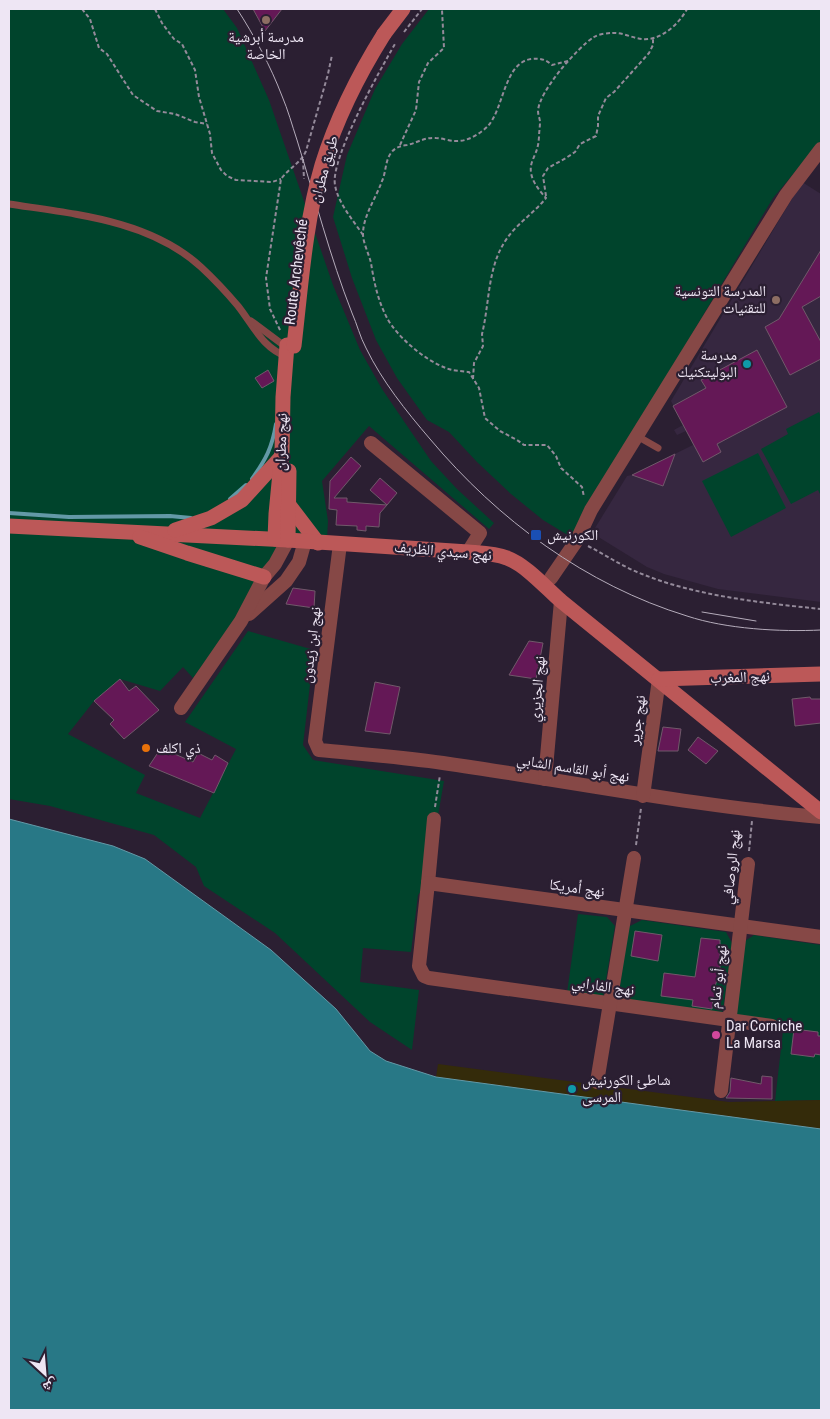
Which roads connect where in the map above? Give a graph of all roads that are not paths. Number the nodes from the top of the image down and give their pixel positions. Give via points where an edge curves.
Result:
1 (392, 9) edge
2 (403, 9) edge
3 (385, 36) junction
4 (821, 149) edge
5 (9, 204) edge
6 (289, 348) junction
7 (637, 436) junction
8 (371, 443) dead end
9 (658, 448) dead end
10 (282, 456) junction
11 (289, 505) junction
12 (9, 526) edge
13 (127, 533) junction
14 (166, 533) junction
15 (282, 540) junction
16 (311, 542) junction
17 (340, 544) junction
18 (468, 552) junction
19 (264, 577) junction
20 (551, 578) dead end
21 (561, 601) junction
22 (241, 621) junction
23 (821, 674) edge
24 (659, 679) junction
25 (181, 708) dead end
26 (319, 750) joint
27 (545, 779) junction
28 (643, 796) junction
29 (821, 812) edge
30 (821, 818) edge
31 (434, 819) road end
32 (634, 858) road end
33 (748, 864) road end
34 (428, 883) junction
35 (624, 911) junction
36 (741, 926) junction
37 (821, 937) edge
38 (610, 1003) junction
39 (729, 1021) junction
40 (772, 1026) dead end
41 (597, 1082) dead end
42 (721, 1091) dead end

1 - 3 street
2 - 3 street, طريق مطران
3 - 6 street, طريق مطران, bridge via 344,106 322,167
4 - 7 street
5 - 6 lane via 77,214 160,238 200,266 244,315
6 - 10 street, نهج مطران via 283,397
6 - 11 street, نهج مطران
7 - 9 lane
7 - 20 street via 591,510 577,540
8 - 18 street via 480,533
10 - 14 street via 242,500 211,518
10 - 15 street, نهج مطران via 276,514
11 - 15 street, نهج مطران
11 - 16 street
12 - 13 street, نهج سيدي الظريف
13 - 14 street, نهج سيدي الظريف
13 - 19 street
14 - 15 street, نهج سيدي الظريف
15 - 16 street, نهج سيدي الظريف
15 - 19 street via 274,564
16 - 17 street, نهج سيدي الظريف
16 - 22 street via 286,580
17 - 18 street, نهج سيدي الظريف
17 - 26 street, نهج ابن زيدون via 315,741
18 - 21 street, نهج سيدي الظريف via 508,558
19 - 22 street
21 - 24 street, نهج سيدي الظريف
21 - 27 street, نهج الجزيري
22 - 25 street
23 - 24 street, نهج المغرب
24 - 28 street, نهج جرير
24 - 29 street, نهج سيدي الظريف
26 - 27 street, نهج أبو القاسم الشابي via 442,763
27 - 28 street, نهج أبو القاسم الشابي
28 - 30 street, نهج أبو القاسم الشابي
31 - 34 street
32 - 35 street
33 - 36 street, نهج الروصافي
34 - 35 street, نهج أمريكا
34 - 38 street, نهج الفارابي via 419,966 424,976
35 - 36 street, نهج أمريكا
35 - 38 street
36 - 37 street, نهج أمريكا
36 - 39 street, نهج أبو تمام
38 - 39 street, نهج الفارابي
38 - 41 street
39 - 40 street, نهج الفارابي
39 - 42 street, نهج أبو تمام

